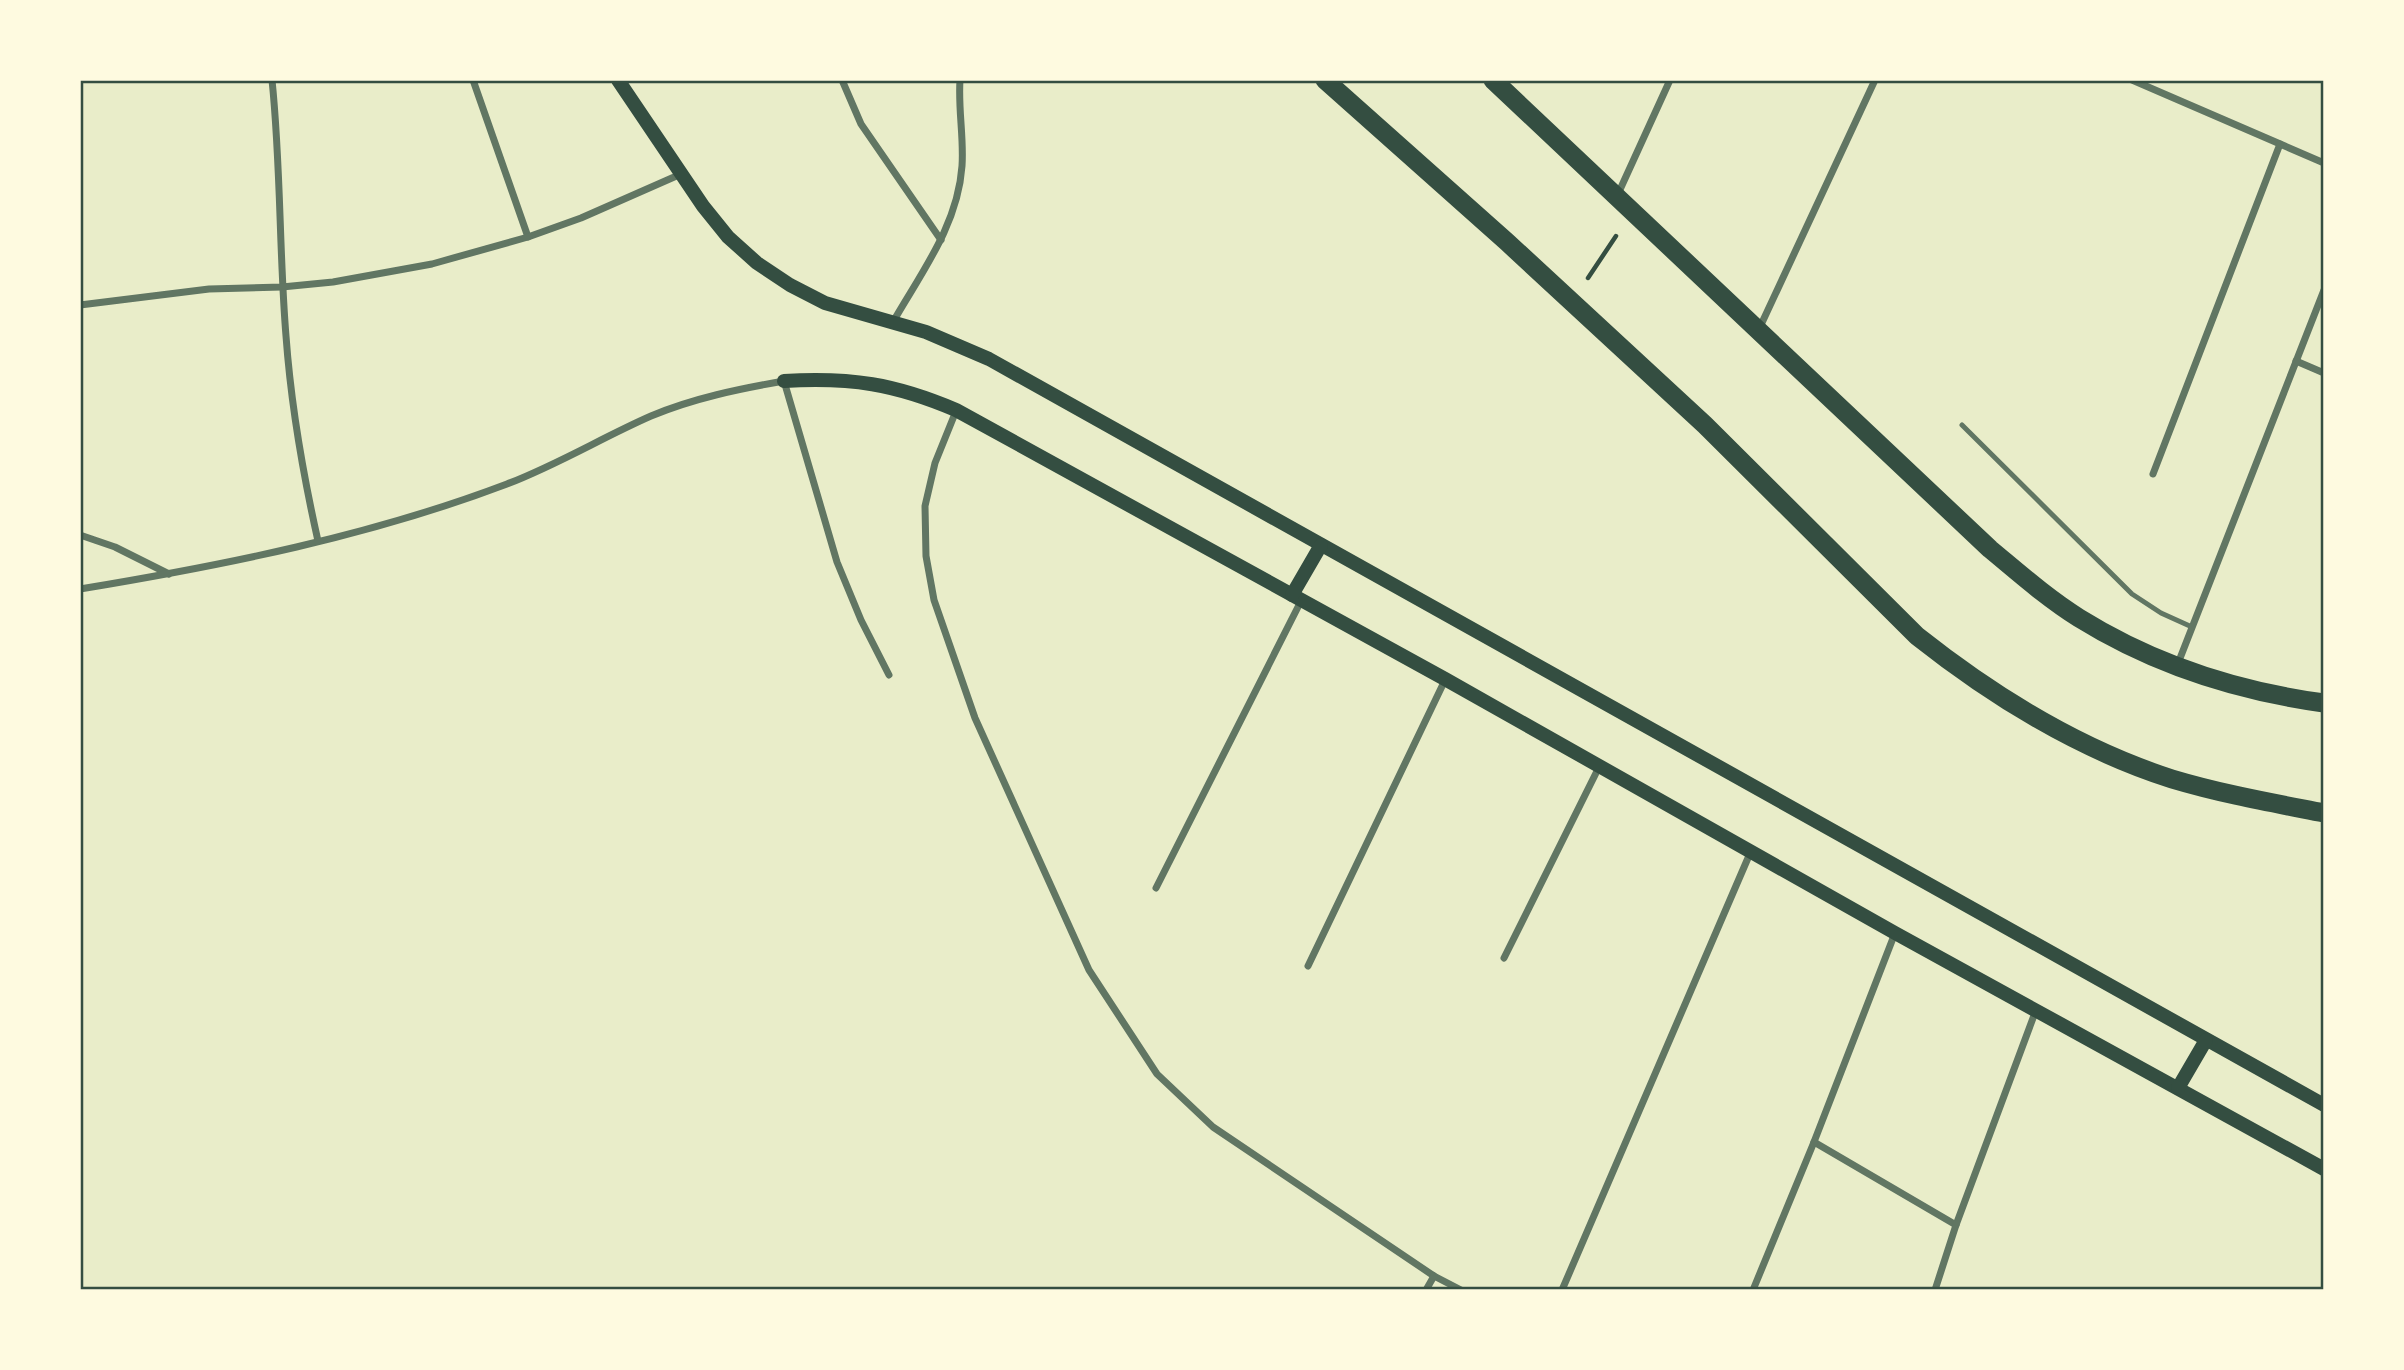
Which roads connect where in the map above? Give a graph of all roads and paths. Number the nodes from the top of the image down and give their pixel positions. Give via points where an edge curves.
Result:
1 (271, 80) edge
2 (473, 80) edge
3 (618, 80) edge
4 (842, 80) edge
5 (960, 80) edge
6 (1325, 80) edge
7 (1493, 80) edge
8 (1670, 80) edge
9 (1875, 80) edge
10 (2132, 80) edge
11 (2280, 144) junction
12 (2323, 163) edge
13 (681, 174) junction
14 (1617, 197) junction
15 (1632, 212) junction
16 (528, 237) junction
17 (941, 240) junction
18 (282, 286) junction
19 (2323, 290) edge
20 (1572, 302) junction
21 (80, 305) edge
22 (892, 322) junction
23 (1758, 331) junction
24 (2296, 361) junction
25 (2323, 373) edge
26 (785, 381) junction
27 (956, 410) junction
28 (1962, 425) dead end
29 (2153, 474) dead end
30 (80, 535) edge
31 (318, 541) junction
32 (1321, 545) junction
33 (169, 574) junction
34 (80, 589) edge
35 (1297, 598) junction
36 (2192, 627) junction
37 (2177, 667) junction
38 (889, 675) dead end
39 (1445, 679) junction
40 (2323, 703) edge
41 (1600, 766) junction
42 (2323, 813) edge
43 (1751, 851) junction
44 (1157, 888) dead end
45 (1895, 933) junction
46 (1504, 958) dead end
47 (1308, 966) dead end
48 (2036, 1009) junction
49 (2206, 1040) junction
50 (2178, 1088) junction
51 (2323, 1105) edge
52 (1814, 1142) junction
53 (2323, 1169) edge
54 (1956, 1225) junction
55 (1434, 1276) junction
56 (1426, 1290) edge
57 (1461, 1290) edge
58 (1562, 1290) edge
59 (1753, 1290) edge
60 (1935, 1290) edge

1 - 18 street
2 - 16 street
3 - 13 main road
4 - 17 street via 861,124
5 - 17 street via 962,165
6 - 20 highway
7 - 14 highway
8 - 14 street
9 - 23 street
10 - 11 street
11 - 12 street
11 - 29 street
13 - 16 street
13 - 22 main road via 728,237 757,263 825,303
14 - 15 highway
15 - 20 path
15 - 23 highway
16 - 18 street via 432,264
17 - 22 street
18 - 21 street via 209,289
18 - 31 street via 298,441
19 - 24 street
20 - 42 highway via 1705,425 1917,636 1995,694 2038,720 2172,779
22 - 32 main road via 989,359
23 - 37 highway via 2033,585 2126,645
24 - 25 street
24 - 36 street
26 - 27 main road via 843,380 890,386
26 - 31 street via 695,401 652,416 509,483
26 - 38 street via 837,562
27 - 35 main road
27 - 55 street via 935,463 925,506 926,556 934,600 975,718 1089,970 1157,1074 1213,1126
28 - 36 lane via 2132,594
30 - 33 street
31 - 33 street
32 - 35 main road
32 - 49 main road
33 - 34 street
35 - 39 main road
35 - 44 street
36 - 37 street
37 - 40 highway via 2256,691
39 - 41 main road
39 - 47 street
41 - 43 main road
41 - 46 street
43 - 45 main road
43 - 58 street
45 - 48 main road
45 - 52 street
48 - 50 main road
48 - 54 street
49 - 50 main road
49 - 51 main road
50 - 53 main road
52 - 54 street
52 - 59 street
54 - 60 street
55 - 56 street
55 - 57 street

